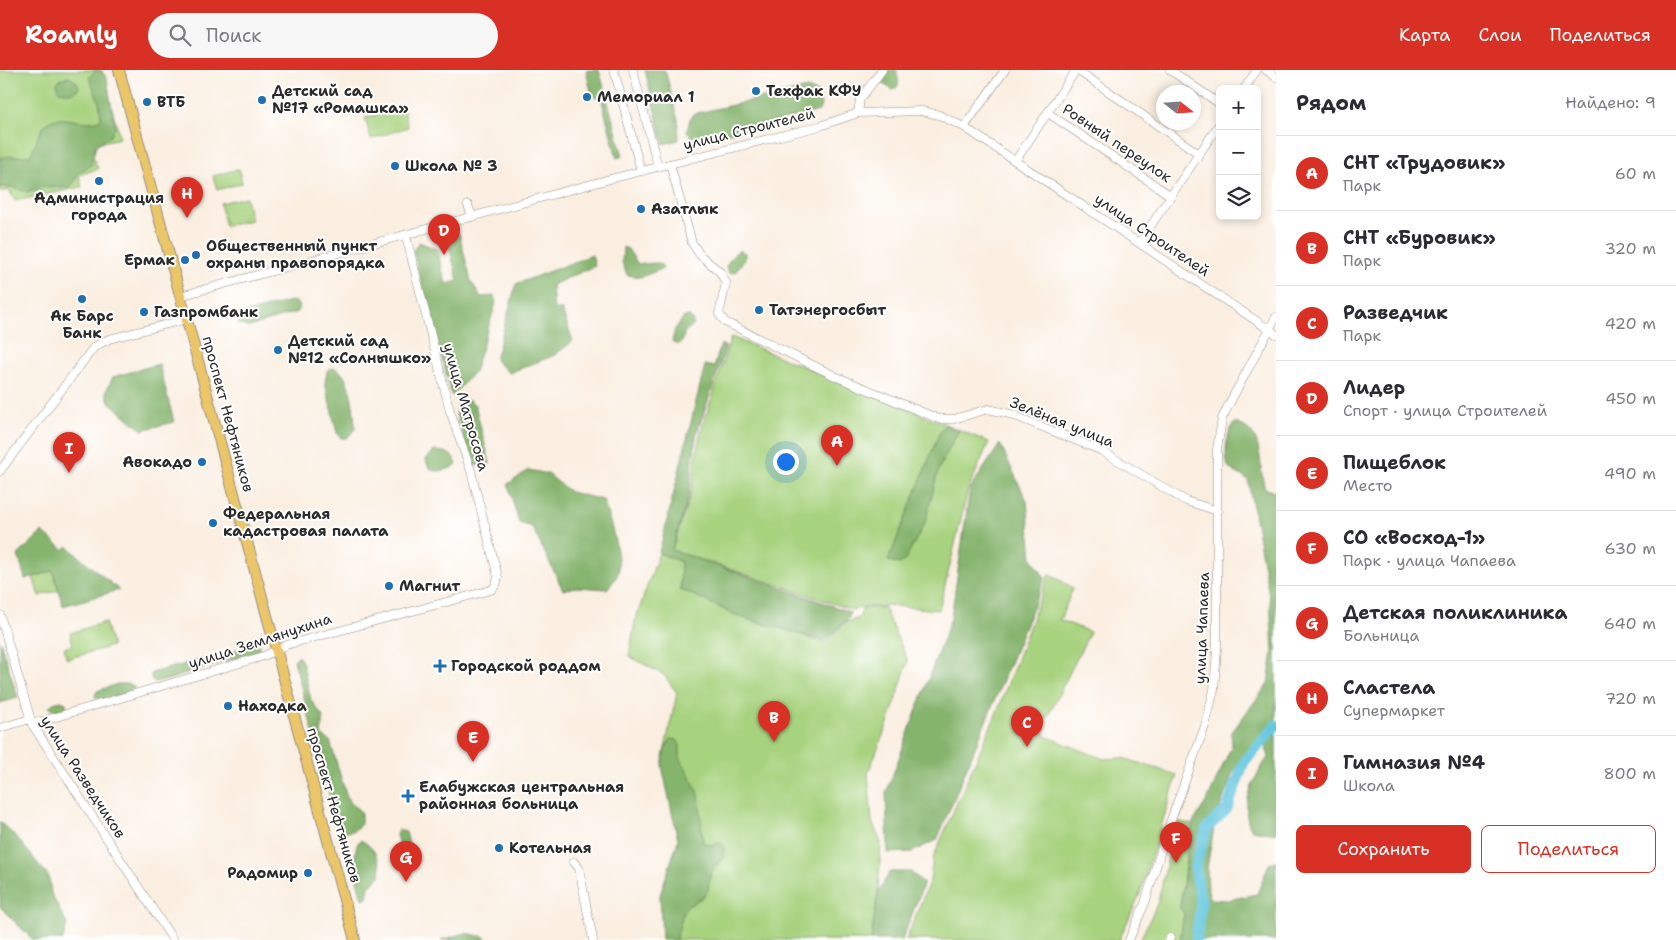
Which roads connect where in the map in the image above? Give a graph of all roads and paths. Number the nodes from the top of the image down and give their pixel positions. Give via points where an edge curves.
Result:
1 (119, 70) edge
2 (614, 70) edge
3 (633, 70) edge
4 (882, 70) edge
5 (1005, 70) edge
6 (1077, 70) edge
7 (1170, 70) edge
8 (1257, 70) edge
9 (1266, 70) edge
10 (1276, 76) edge
11 (1247, 85) edge
12 (1216, 101) edge
13 (858, 112) junction
14 (1048, 114) junction
15 (964, 127) junction
16 (1216, 128) edge
17 (1198, 153) junction
18 (1016, 160) junction
19 (670, 164) junction
20 (658, 166) junction
21 (641, 171) junction
22 (1171, 196) junction
23 (468, 205) dead end
24 (472, 218) junction
25 (406, 236) junction
26 (1142, 245) junction
27 (180, 296) junction
28 (1276, 317) edge
29 (187, 318) junction
30 (1272, 332) edge
31 (0, 471) edge
32 (1218, 511) junction
33 (496, 585) joint
34 (0, 616) edge
35 (275, 651) junction
36 (31, 722) junction
37 (0, 728) edge
38 (574, 862) dead end
39 (173, 940) edge
40 (355, 940) edge
41 (593, 940) edge
42 (1129, 940) edge

1 - 27 main road, проспект Нефтяников
2 - 21 street
3 - 20 street
4 - 13 street via 860,99
5 - 15 street
6 - 14 street
6 - 17 street
7 - 12 street
8 - 11 street
9 - 10 street
13 - 15 street, улица Строителей via 922,111
13 - 19 street, улица Строителей via 820,126
14 - 18 street
14 - 22 street, Ровный переулок
15 - 18 street, улица Строителей
16 - 17 street
17 - 22 street
18 - 26 street, улица Строителей
19 - 20 street, улица Строителей
19 - 32 street, Зелёная улица via 692,243 700,255 720,272 726,283 719,314 725,322 837,377 939,419 954,419 988,408 1049,428 1100,450 1186,501
20 - 21 street, улица Строителей
21 - 24 street, улица Строителей
22 - 26 street via 1143,236
23 - 24 street
24 - 25 street, улица Строителей
25 - 27 street, улица Строителей
25 - 33 street, улица Матросова via 450,411 486,526 498,576
26 - 30 street, улица Строителей
27 - 29 main road, проспект Нефтяников
28 - 30 street, улица Чапаева
29 - 31 street via 109,339 94,347
29 - 35 main road, проспект Нефтяников
30 - 32 street, улица Чапаева via 1222,420 1217,449
32 - 42 street, улица Чапаева via 1217,648 1211,704 1145,903
33 - 35 street, улица Землянухина via 483,592 286,645
34 - 36 street, улица Разведчиков
35 - 36 street, улица Землянухина
35 - 40 main road, проспект Нефтяников
36 - 37 street, улица Землянухина
36 - 39 street, улица Разведчиков
38 - 41 street via 579,868

